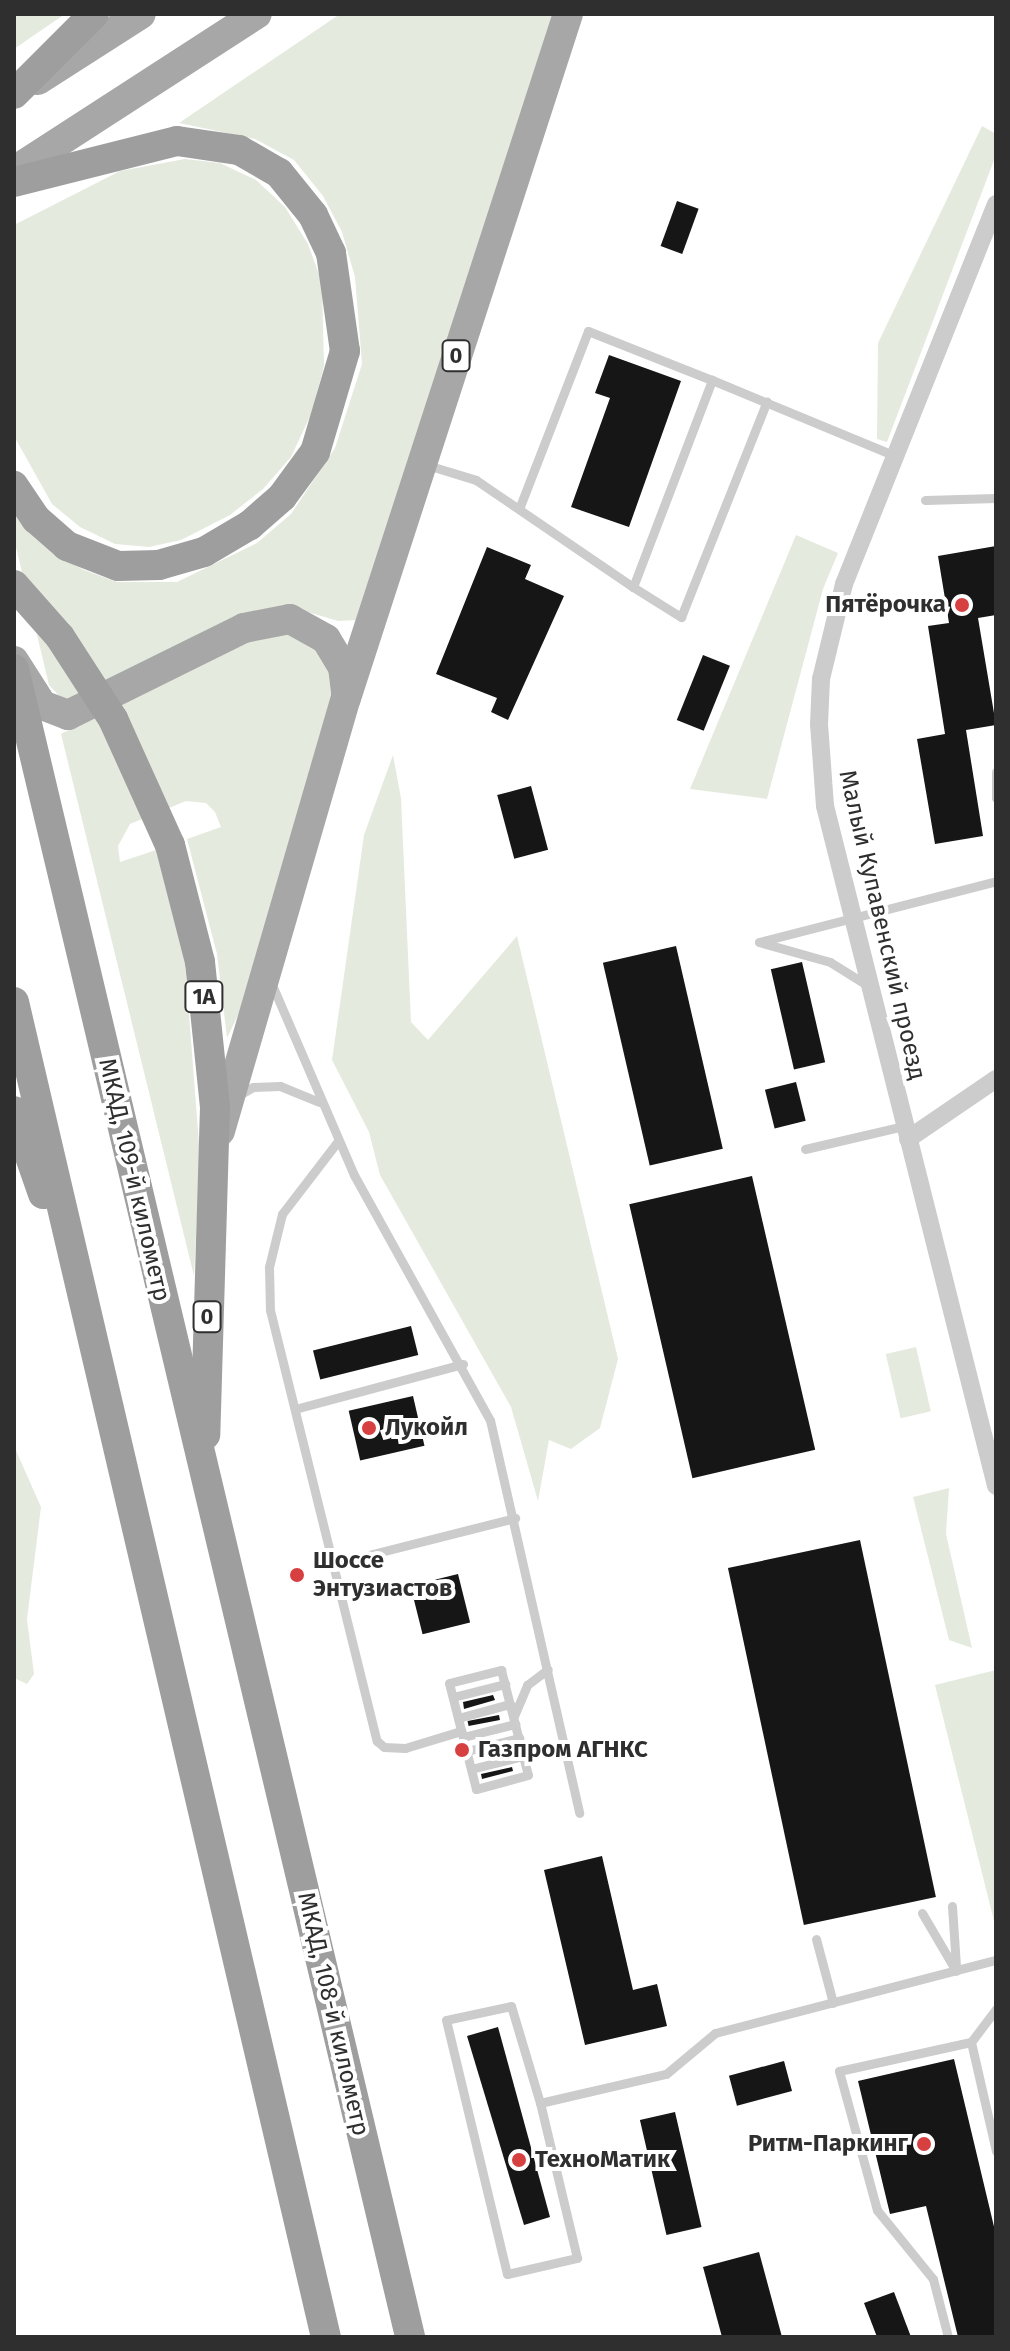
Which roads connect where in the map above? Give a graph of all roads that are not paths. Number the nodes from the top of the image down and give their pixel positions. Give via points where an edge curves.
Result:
1 (94, 14) edge
2 (141, 14) edge
3 (257, 14) edge
4 (568, 14) edge
5 (14, 94) edge
6 (14, 171) edge
7 (14, 182) edge
8 (996, 204) edge
9 (712, 380) junction
10 (767, 401) junction
11 (893, 455) junction
12 (421, 463) junction
13 (14, 486) edge
14 (996, 498) edge
15 (925, 500) dead end
16 (519, 509) junction
17 (14, 585) edge
18 (633, 587) junction
19 (14, 660) edge
20 (14, 669) edge
21 (346, 698) junction
22 (996, 772) edge
23 (996, 798) edge
24 (996, 881) edge
25 (852, 915) junction
26 (266, 964) junction
27 (870, 987) junction
28 (14, 1002) edge
29 (996, 1079) edge
30 (322, 1104) junction
31 (14, 1111) edge
32 (224, 1113) junction
33 (906, 1133) junction
34 (338, 1141) junction
35 (805, 1149) dead end
36 (215, 1152) junction
37 (98, 1350) junction
38 (463, 1364) junction
39 (295, 1409) junction
40 (205, 1481) junction
41 (996, 1486) edge
42 (515, 1518) junction
43 (333, 1564) junction
44 (548, 1669) junction
45 (257, 1692) joint
46 (510, 1704) junction
47 (458, 1718) junction
48 (514, 1720) junction
49 (462, 1734) junction
50 (519, 1738) junction
51 (467, 1751) junction
52 (523, 1756) junction
53 (471, 1769) junction
54 (579, 1813) dead end
55 (952, 1906) dead end
56 (922, 1913) dead end
57 (816, 1939) dead end
58 (996, 1960) edge
59 (956, 1971) junction
60 (833, 2003) junction
61 (996, 2009) edge
62 (715, 2033) junction
63 (696, 2039) dead end
64 (971, 2042) junction
65 (540, 2103) junction
66 (996, 2151) edge
67 (326, 2337) edge
68 (410, 2337) edge
69 (948, 2337) edge

1 - 5 highway
2 - 5 main road
3 - 6 main road
4 - 12 main road, 0
7 - 13 highway via 177,141 239,150 279,173 313,215 331,253 345,351 315,452 282,497 250,525 204,552 159,565 118,566 67,546 36,519
8 - 11 street, Малый Купавенский проезд
9 - 10 lane
9 - 16 lane via 588,331
9 - 18 lane
10 - 11 lane
10 - 18 lane via 681,617
11 - 25 street, Малый Купавенский проезд via 844,584 821,679 819,767
12 - 16 lane via 476,480
12 - 21 main road, 0
14 - 15 lane
16 - 18 lane
17 - 36 highway, 1A, bridge via 60,637 113,719 170,845 200,962
19 - 21 main road via 42,705 68,715 244,628 290,619 326,639 343,667
20 - 40 highway, МКАД, 109-й километр
21 - 26 main road, 0
22 - 23 lane
24 - 25 lane
25 - 27 street, Малый Купавенский проезд
25 - 27 lane via 759,942 830,962
26 - 30 lane
26 - 32 main road, 0
27 - 33 street, Малый Купавенский проезд
28 - 37 highway
29 - 33 street
30 - 32 lane via 296,1089 267,1086 239,1095
30 - 34 lane
31 - 37 highway
32 - 36 main road, 0
33 - 35 lane
33 - 41 street, Малый Купавенский проезд
34 - 38 lane
34 - 39 lane via 289,1200 269,1267 270,1310
36 - 40 highway, 0
37 - 67 highway
38 - 39 lane
38 - 42 lane via 490,1420
39 - 43 lane
40 - 45 highway, МКАД, 109-й километр
42 - 43 lane
42 - 44 lane
43 - 49 lane via 377,1741 384,1747 405,1748
44 - 48 lane via 527,1685
44 - 54 lane
45 - 68 highway, МКАД, 108-й километр
46 - 47 lane
46 - 47 lane via 505,1684 453,1697
46 - 48 lane
47 - 49 lane
48 - 49 lane
48 - 50 lane
49 - 51 lane
50 - 51 lane
50 - 52 lane
51 - 53 lane
52 - 53 lane
52 - 53 lane via 528,1775 476,1789
55 - 59 lane
56 - 59 lane
57 - 60 lane
58 - 59 lane
59 - 60 lane
60 - 62 lane
61 - 64 lane
62 - 63 lane
62 - 65 lane via 666,2074
64 - 66 lane
64 - 69 lane via 839,2071 877,2210 933,2279
65 - 65 lane via 511,2006 446,2020 507,2274 577,2258

